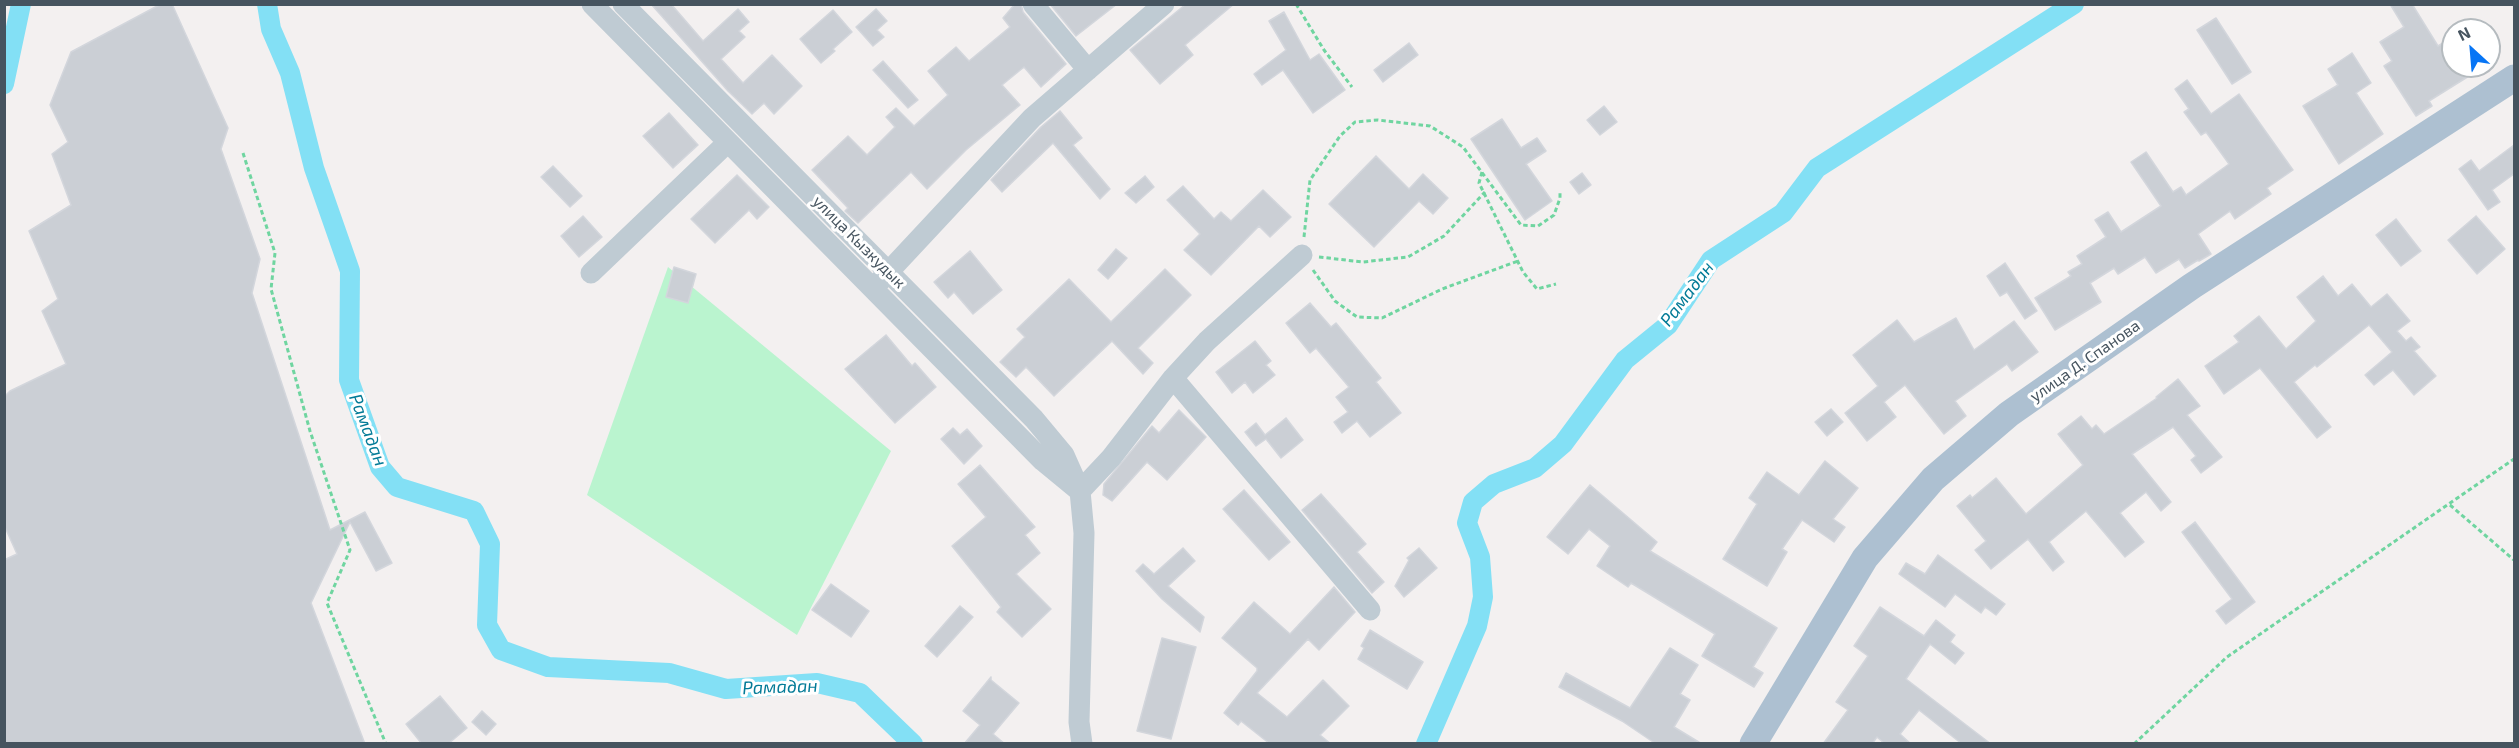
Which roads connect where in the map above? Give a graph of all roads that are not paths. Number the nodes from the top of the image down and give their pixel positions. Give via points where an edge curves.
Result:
1 (592, 4) edge
2 (623, 4) edge
3 (1033, 4) edge
4 (1164, 4) edge
5 (1088, 70) junction
6 (694, 76) junction
7 (2514, 78) edge
8 (678, 92) junction
9 (728, 142) junction
10 (1302, 255) road end
11 (887, 271) junction
12 (591, 273) dead end
13 (873, 289) junction
14 (1173, 378) junction
15 (1080, 491) junction
16 (1370, 610) dead end
17 (1082, 744) edge
18 (1753, 744) edge

1 - 8 street
2 - 6 street, улица Кызкудык
3 - 5 street
4 - 5 street
5 - 11 street via 1032,118
6 - 8 street
6 - 11 street, улица Кызкудык
7 - 18 main road, улица Д. Спанова via 2182,293 2009,414 1933,479 1865,558
8 - 9 street
9 - 12 street
9 - 13 street
10 - 14 street via 1207,341
11 - 13 street
11 - 15 street, улица Кызкудык via 1034,419 1064,455
13 - 15 street via 1043,461
14 - 15 street
14 - 16 street
15 - 17 street, улица Кызкудык via 1084,533 1079,722

